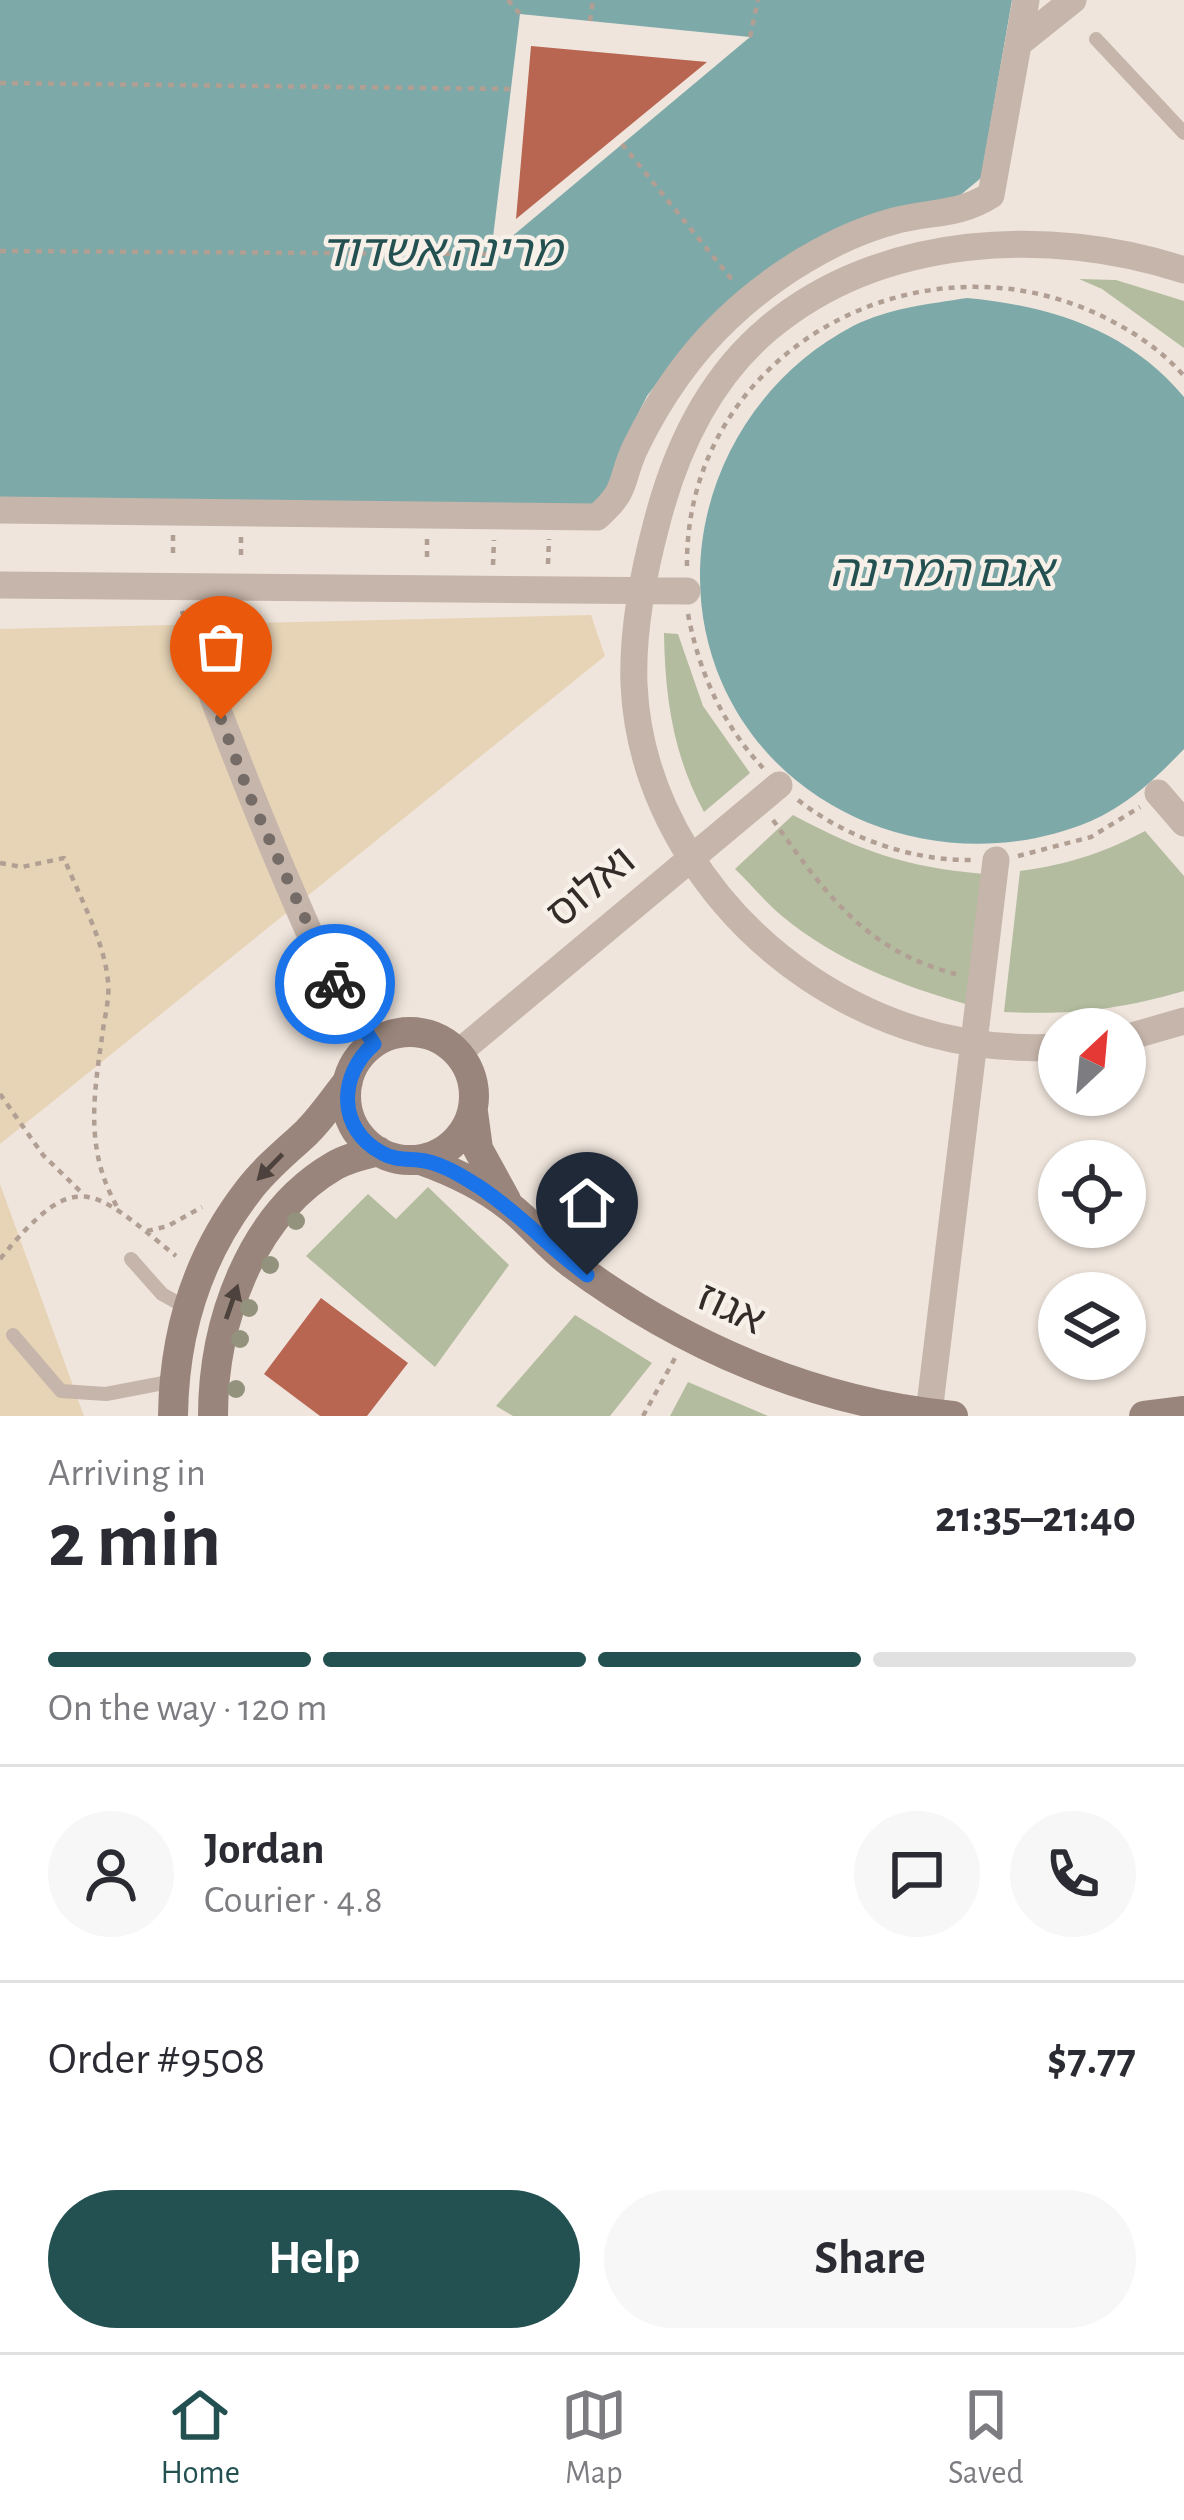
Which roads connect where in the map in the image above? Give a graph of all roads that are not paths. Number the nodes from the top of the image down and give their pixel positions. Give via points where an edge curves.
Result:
1 (1026, 0) edge
2 (1073, 0) edge
3 (1096, 39) dead end
4 (1018, 44) junction
5 (1184, 133) edge
6 (1184, 270) edge
7 (0, 510) edge
8 (0, 585) edge
9 (641, 591) junction
10 (687, 591) road end
11 (206, 680) road end
12 (769, 793) road end
13 (1158, 794) road end
14 (1184, 823) edge
15 (690, 859) junction
16 (996, 860) road end
17 (1184, 1021) edge
18 (1146, 1032) edge
19 (374, 1044) junction
20 (974, 1044) junction
21 (1038, 1046) edge
22 (458, 1053) junction
23 (348, 1081) junction
24 (473, 1111) junction
25 (378, 1151) junction
26 (421, 1160) junction
27 (509, 1206) junction
28 (131, 1259) dead end
29 (187, 1308) junction
30 (13, 1334) dead end
31 (174, 1382) junction
32 (1184, 1411) edge
33 (941, 1414) edge
34 (173, 1416) edge
35 (213, 1416) edge
36 (1144, 1416) edge

1 - 4 street
2 - 4 street
3 - 5 lane
4 - 7 street via 991,195 968,209 892,221 844,241 747,301 660,401 619,498 597,518
6 - 9 street via 1102,247 1004,245 894,262 814,297 770,327 705,402 668,479
8 - 9 street
9 - 10 street
9 - 15 street via 634,686 642,737
11 - 19 street via 319,956
12 - 15 street, ואלוס
13 - 14 street
15 - 20 street via 744,924 827,990 874,1016
15 - 22 street, ואלוס
16 - 20 street
17 - 18 street
19 - 22 street via 417,1032
19 - 23 street
20 - 21 street
20 - 33 street
22 - 24 street via 469,1070
23 - 25 street via 351,1121
23 -> 29 street via 250,1188
24 - 26 street via 454,1143
24 - 27 street, אגוז via 478,1149
25 - 26 street
35 -> 25 street via 226,1316 259,1246 307,1185 342,1161
26 - 27 street, אגוז
27 - 33 street, אגוז via 566,1259 686,1336 781,1377
28 - 29 lane
29 - 31 street
30 - 31 lane via 61,1391 106,1394
31 - 34 street
32 - 36 street

